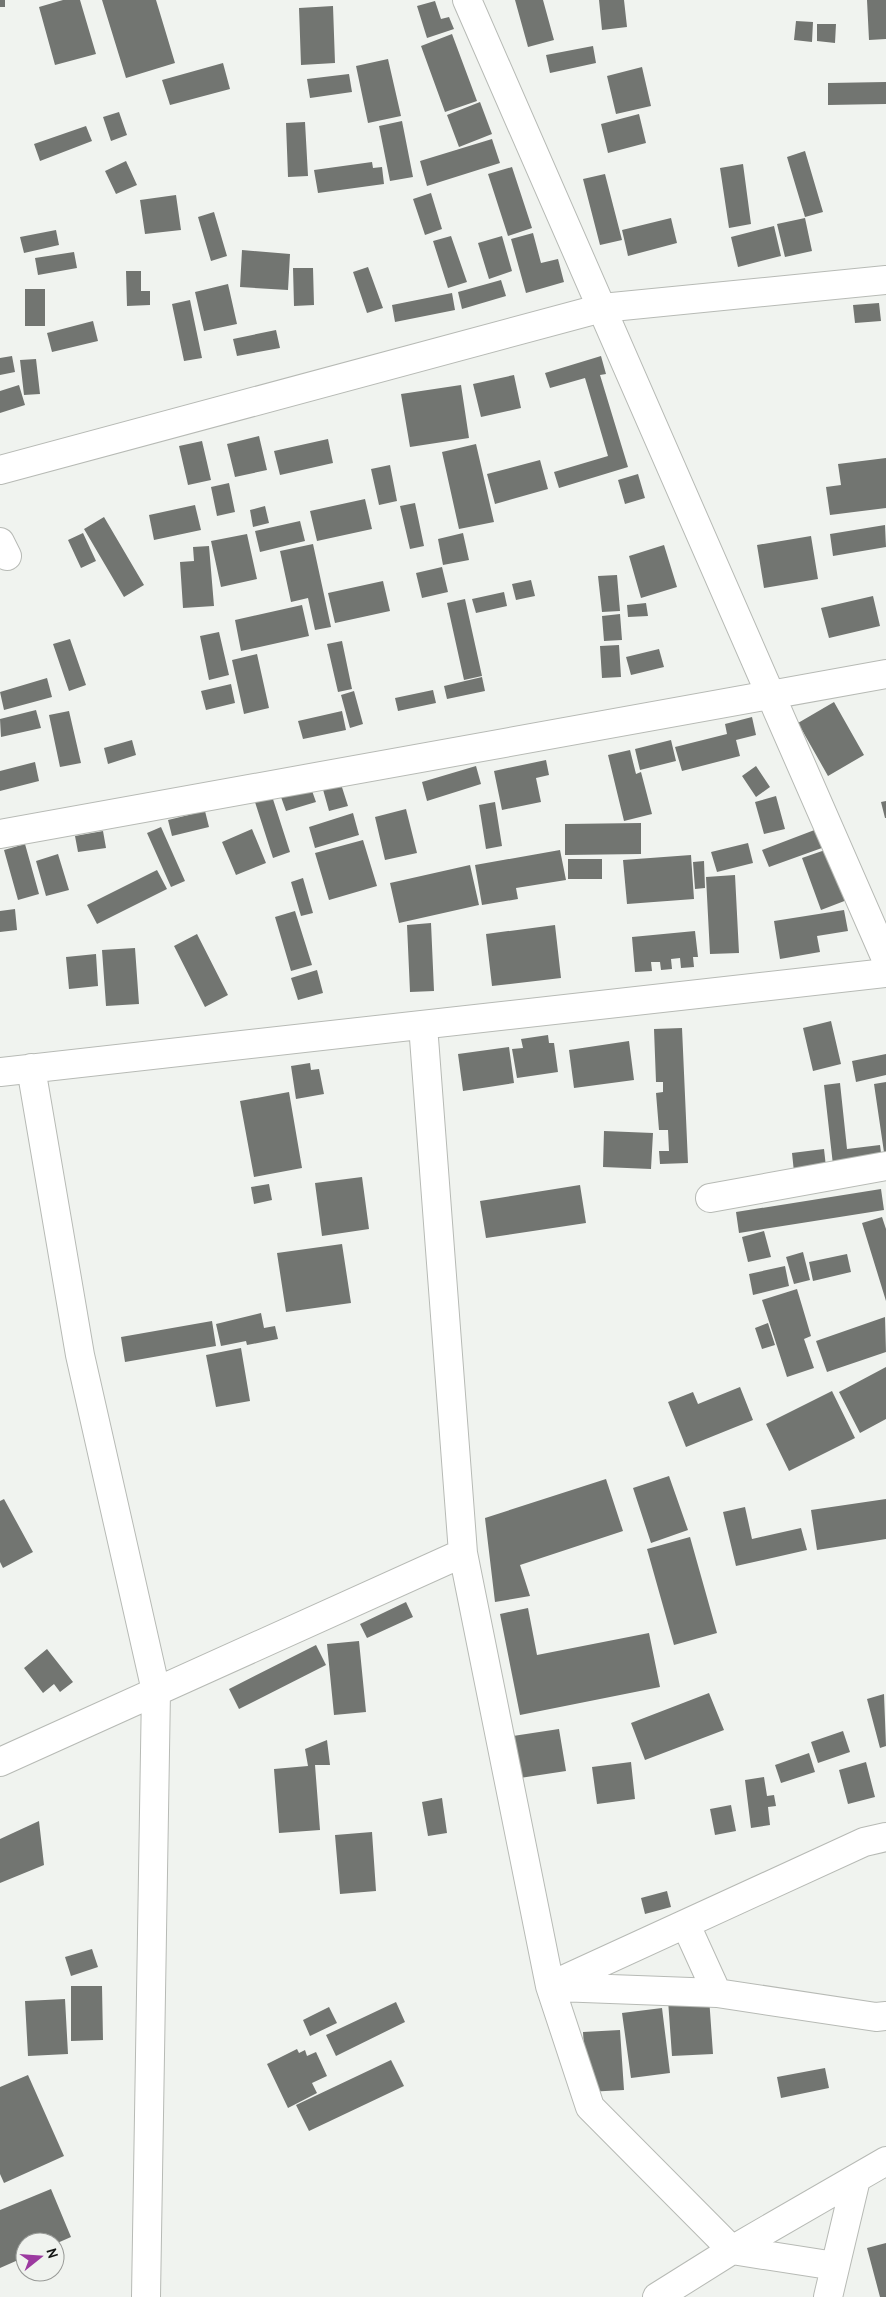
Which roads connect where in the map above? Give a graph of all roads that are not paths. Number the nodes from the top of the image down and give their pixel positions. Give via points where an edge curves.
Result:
1 (467, 0) edge
2 (886, 280) edge
3 (602, 308) junction
4 (0, 470) edge
5 (886, 674) edge
6 (771, 695) junction
7 (0, 834) edge
8 (886, 959) edge
9 (886, 973) edge
10 (423, 1025) junction
11 (31, 1068) junction
12 (0, 1072) edge
13 (886, 1166) edge
14 (710, 1198) dead end
15 (463, 1553) junction
16 (156, 1691) junction
17 (0, 1762) edge
18 (886, 1837) edge
19 (686, 1925) junction
20 (550, 1986) junction
21 (717, 1993) junction
22 (886, 2016) edge
23 (886, 2162) edge
24 (856, 2179) junction
25 (732, 2250) junction
26 (835, 2266) junction
27 (146, 2297) edge
28 (657, 2297) edge
29 (828, 2297) edge

1 - 3 street
2 - 3 street
3 - 4 street
3 - 6 street
5 - 6 street
6 - 7 street
6 - 8 street
9 - 10 street
10 - 11 street
10 - 15 street
11 - 12 street
11 - 16 street via 80,1355
13 - 14 street
15 - 16 street
15 - 20 street
16 - 17 street
16 - 27 street
18 - 19 street via 864,1842
19 - 20 street
19 - 21 street
20 - 21 street
20 - 25 street via 590,2107
21 - 22 street
23 - 24 street
24 - 25 street
24 - 26 street
25 - 26 street
25 - 28 street
26 - 29 street

